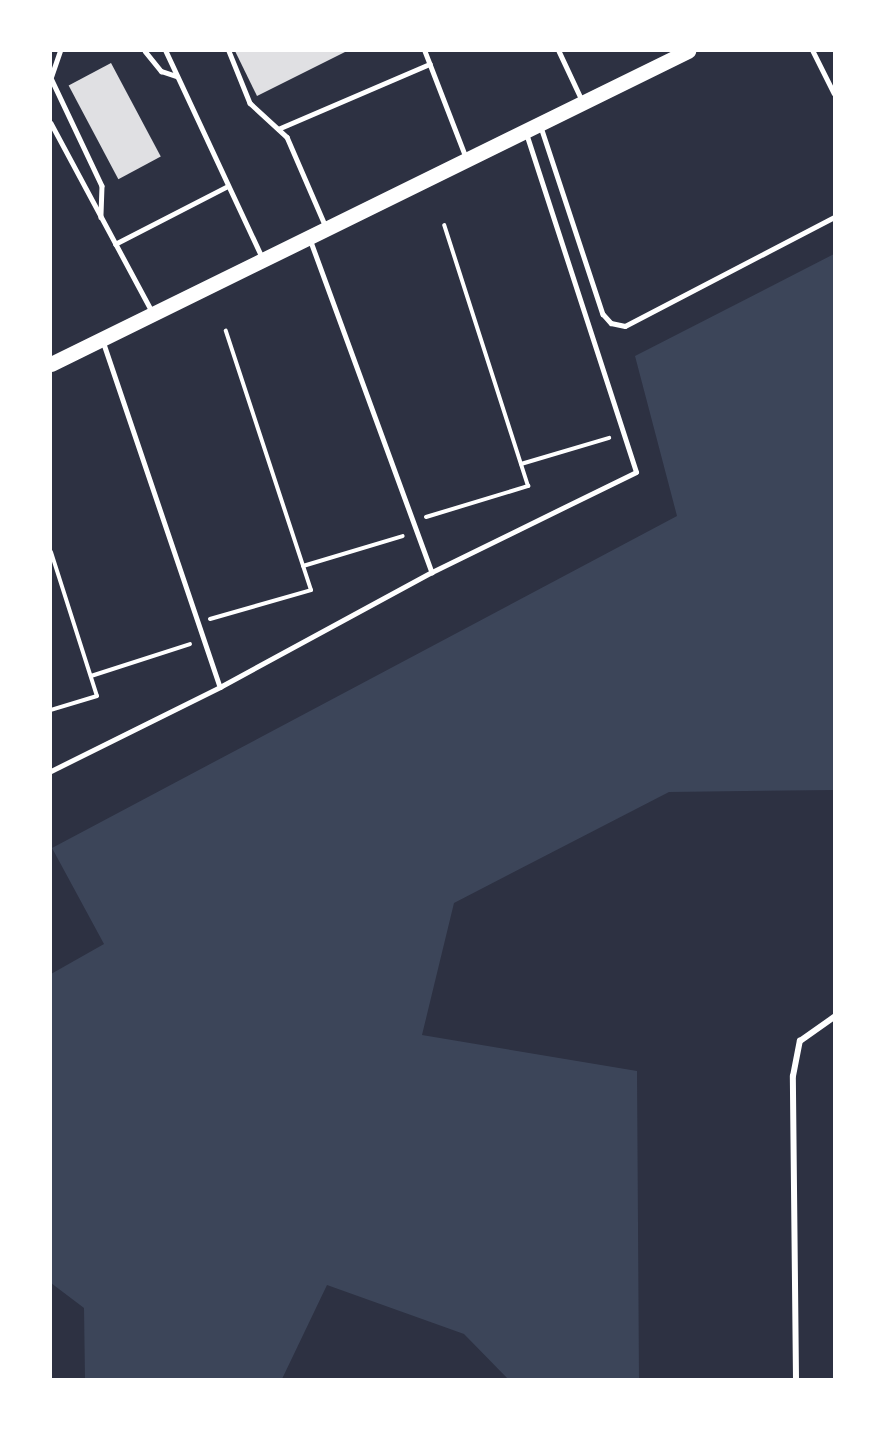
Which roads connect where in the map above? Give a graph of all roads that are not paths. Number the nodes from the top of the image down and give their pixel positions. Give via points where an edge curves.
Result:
1 (60, 51) edge
2 (146, 51) edge
3 (166, 51) edge
4 (229, 51) edge
5 (425, 51) edge
6 (559, 51) edge
7 (688, 51) edge
8 (813, 51) edge
9 (429, 64) junction
10 (176, 76) junction
11 (51, 78) edge
12 (834, 93) edge
13 (583, 103) junction
14 (51, 123) edge
15 (540, 123) junction
16 (278, 129) junction
17 (525, 131) junction
18 (467, 159) junction
19 (226, 187) junction
20 (834, 217) edge
21 (100, 218) junction
22 (326, 228) junction
23 (309, 237) junction
24 (115, 244) junction
25 (264, 259) junction
26 (154, 313) junction
27 (102, 339) junction
28 (51, 364) edge
29 (432, 572) junction
30 (220, 687) junction
31 (51, 771) edge
32 (834, 1017) edge
33 (796, 1379) edge

1 - 11 lane
2 - 10 lane via 161,71
3 - 10 lane
4 - 16 lane via 250,103
5 - 9 lane
6 - 13 lane
7 - 13 main road
8 - 12 lane
9 - 16 lane
9 - 18 lane
10 - 19 lane
11 - 21 lane via 102,186
13 - 15 main road
14 - 21 lane
15 - 17 main road
15 - 20 lane via 603,314 611,323 625,326
16 - 22 lane via 287,137
17 - 18 main road
17 - 29 lane via 636,472
18 - 22 main road
19 - 24 lane
19 - 25 lane
21 - 24 lane
22 - 23 main road
23 - 25 main road
23 - 29 lane
24 - 26 lane
25 - 26 main road
26 - 27 main road
27 - 28 main road
27 - 30 lane
29 - 30 lane
30 - 31 lane
32 - 33 street via 800,1041 793,1076

